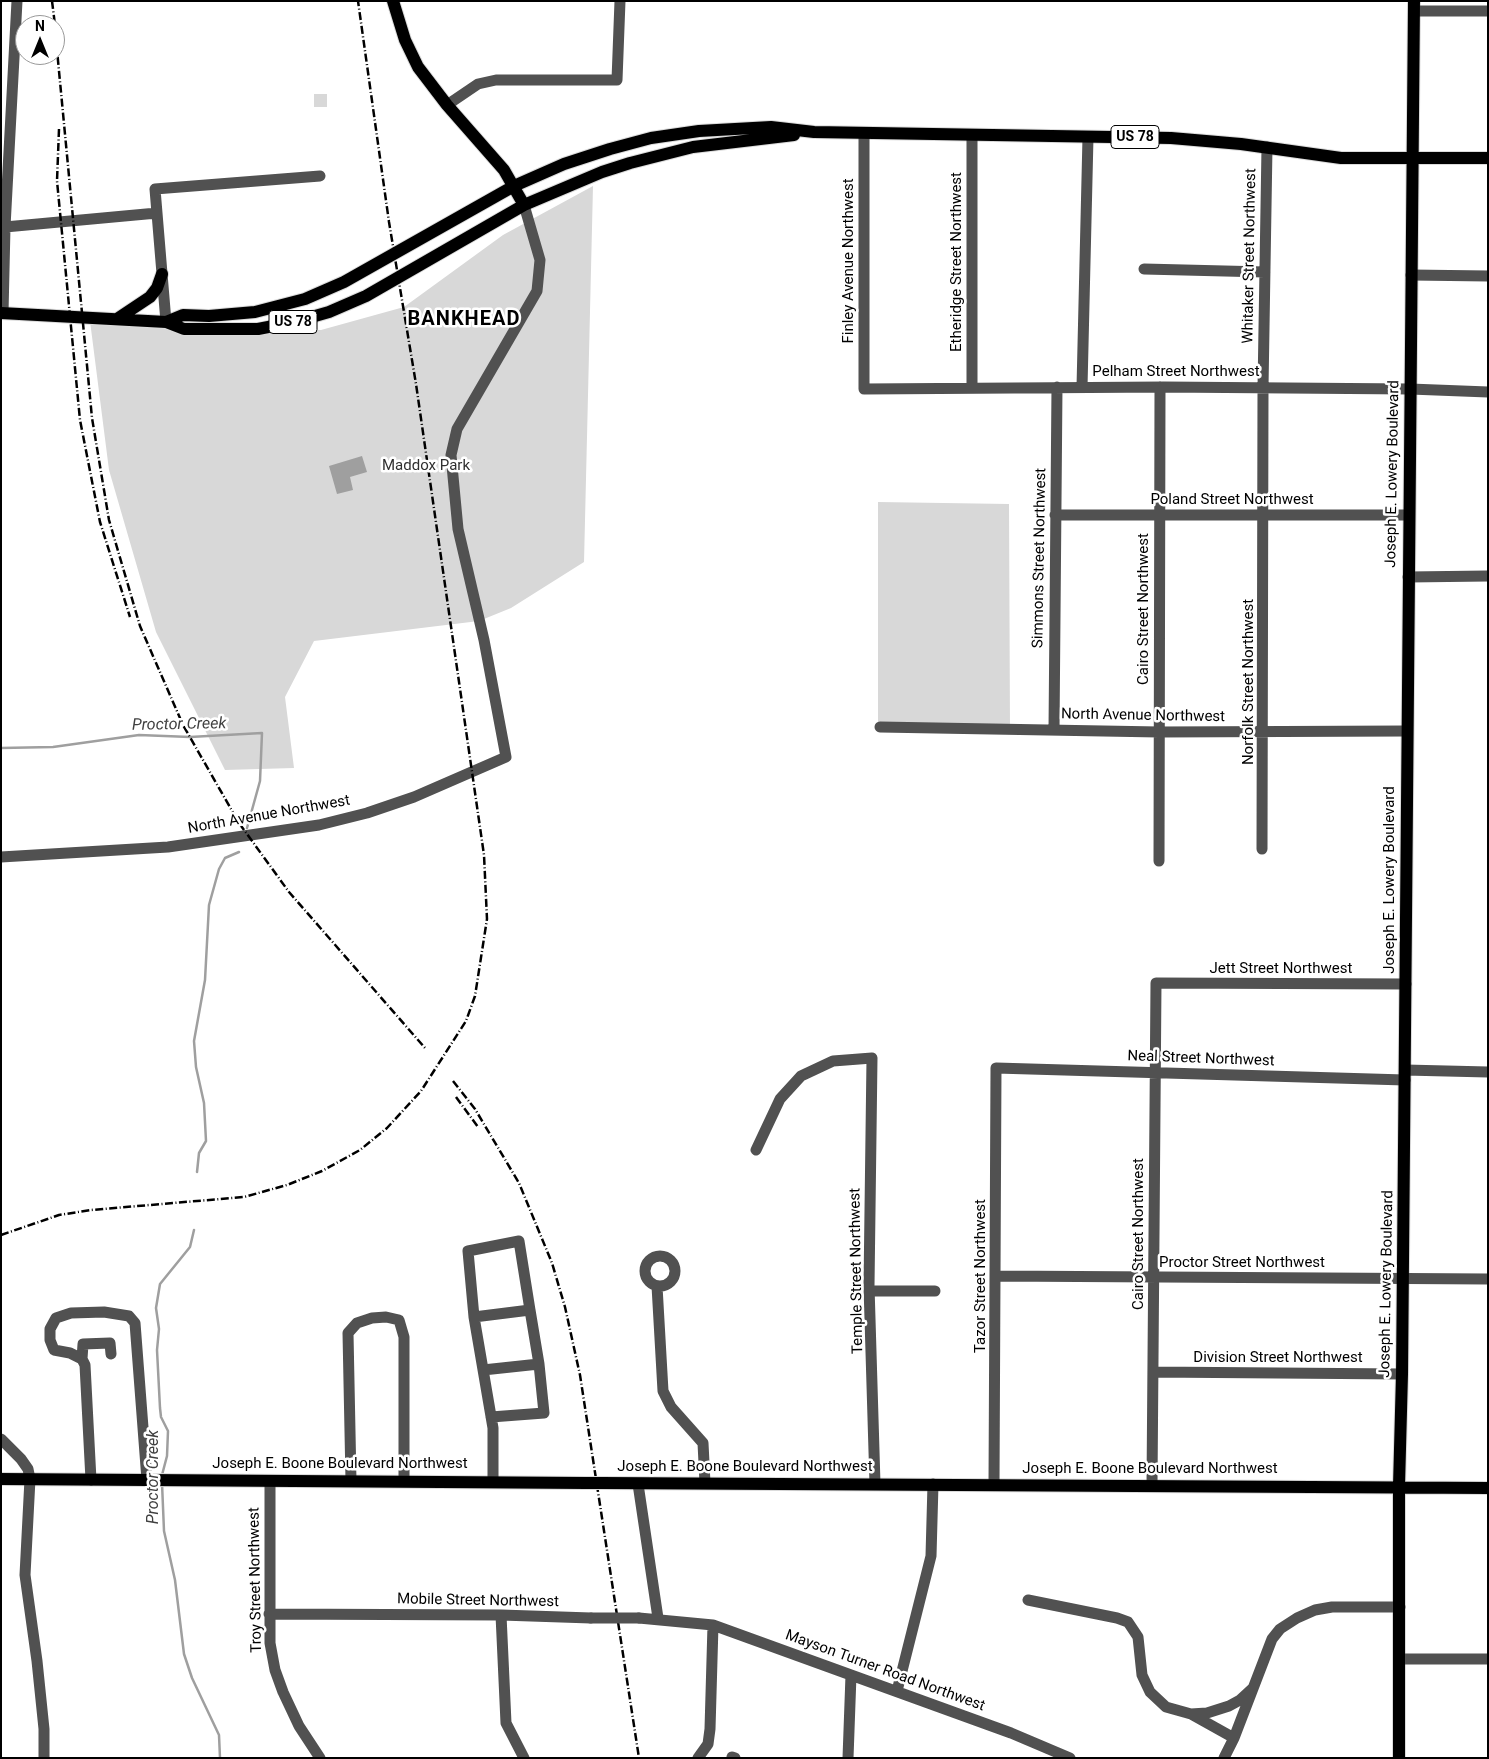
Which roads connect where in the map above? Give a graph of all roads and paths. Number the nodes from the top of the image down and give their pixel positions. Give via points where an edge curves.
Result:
1 (17, 1) edge
2 (393, 1) edge
3 (620, 1) edge
4 (1414, 6) edge
5 (1488, 11) edge
6 (447, 105) junction
7 (814, 132) junction
8 (864, 133) junction
9 (972, 136) junction
10 (1088, 137) junction
11 (1268, 147) junction
12 (1412, 158) junction
13 (1488, 158) edge
14 (320, 176) dead end
15 (514, 186) junction
16 (524, 205) junction
17 (157, 213) junction
18 (5, 228) junction
19 (1144, 269) dead end
20 (1265, 272) junction
21 (162, 274) junction
22 (1411, 276) junction
23 (1488, 276) edge
24 (2, 313) edge
25 (117, 319) junction
26 (166, 322) junction
27 (1057, 387) junction
28 (1082, 387) junction
29 (1160, 387) junction
30 (972, 388) junction
31 (1263, 388) junction
32 (1410, 389) junction
33 (864, 390) joint
34 (1488, 392) edge
35 (1055, 514) junction
36 (1158, 514) junction
37 (1264, 515) junction
38 (1409, 515) junction
39 (1488, 576) edge
40 (1408, 577) junction
41 (880, 727) dead end
42 (1054, 730) junction
43 (1406, 731) junction
44 (1159, 732) junction
45 (1264, 732) junction
46 (1262, 849) dead end
47 (1, 857) edge
48 (1159, 861) dead end
49 (1156, 983) joint
50 (1406, 984) junction
51 (996, 1068) joint
52 (1488, 1072) edge
53 (1155, 1073) junction
54 (1405, 1075) junction
55 (756, 1150) dead end
56 (996, 1276) junction
57 (1154, 1277) junction
58 (1403, 1279) junction
59 (1488, 1279) edge
60 (657, 1286) dead end
61 (870, 1291) junction
62 (935, 1291) dead end
63 (530, 1310) junction
64 (474, 1317) junction
65 (111, 1354) dead end
66 (82, 1359) junction
67 (539, 1364) junction
68 (483, 1370) junction
69 (1153, 1372) junction
70 (1402, 1374) junction
71 (491, 1418) junction
72 (1, 1439) edge
73 (1, 1479) edge
74 (30, 1479) junction
75 (90, 1480) junction
76 (151, 1480) junction
77 (270, 1481) junction
78 (351, 1481) junction
79 (404, 1481) junction
80 (493, 1481) junction
81 (705, 1483) junction
82 (638, 1484) junction
83 (875, 1484) junction
84 (932, 1484) junction
85 (994, 1484) junction
86 (1152, 1485) junction
87 (1399, 1486) junction
88 (1488, 1488) edge
89 (1028, 1600) dead end
90 (1400, 1607) junction
91 (269, 1614) junction
92 (501, 1615) junction
93 (658, 1618) junction
94 (687, 1621) joint
95 (713, 1625) junction
96 (1400, 1659) junction
97 (1488, 1659) edge
98 (851, 1675) junction
99 (1253, 1688) junction
100 (897, 1691) junction
101 (1191, 1714) junction
102 (1234, 1738) junction
103 (44, 1758) edge
104 (320, 1758) edge
105 (524, 1758) edge
106 (698, 1758) edge
107 (848, 1758) edge
108 (1070, 1758) edge
109 (1224, 1758) edge
110 (1399, 1758) edge

1 - 18 street
2 - 6 main road via 411,55
3 - 6 street via 617,80 496,80 478,84
4 - 5 street
4 - 12 main road, Joseph E. Lowery Boulevard
6 - 15 main road
7 - 8 main road, US 78
7 - 15 main road, US 78 via 771,127 666,136 596,153
7 - 16 main road, US 78 via 693,147 660,155 602,172
8 - 9 main road, US 78
8 - 33 street, Finley Avenue Northwest
9 - 10 main road, US 78
9 - 30 street, Etheridge Street Northwest
10 - 11 main road, US 78 via 1180,139
10 - 28 street
11 - 12 main road, US 78 via 1341,158
11 - 20 street, Whitaker Street Northwest
12 - 13 main road, US 78
12 - 22 main road, Joseph E. Lowery Boulevard
14 - 17 street via 155,189
15 - 16 main road
15 - 26 main road, US 78 via 344,282 305,299 255,312 183,315
16 - 26 main road, US 78 via 366,296 329,312 294,322 237,330 184,330
16 - 47 street, North Avenue Northwest via 540,260 537,291 457,429 451,455 458,528 506,757 414,797 319,825 168,847
17 - 18 street
17 - 21 street
18 - 24 street
19 - 20 street
20 - 31 street, Whitaker Street Northwest
21 - 25 main road via 150,297
21 - 26 street
22 - 23 street
22 - 32 main road, Joseph E. Lowery Boulevard
24 - 25 main road, US 78
25 - 26 main road, US 78
27 - 28 street, Pelham Street Northwest
27 - 30 street, Pelham Street Northwest
27 - 35 street, Simmons Street Northwest
28 - 29 street, Pelham Street Northwest
29 - 31 street, Pelham Street Northwest
29 - 36 street, Cairo Street Northwest
30 - 33 street, Pelham Street Northwest
31 - 32 street, Pelham Street Northwest
31 - 37 street, Whitaker Street Northwest
32 - 34 street, Pelham Street Northwest
32 - 38 main road, Joseph E. Lowery Boulevard
35 - 36 street, Poland Street Northwest
35 - 42 street, Simmons Street Northwest
36 - 37 street, Poland Street Northwest
36 - 44 street, Cairo Street Northwest
37 - 38 street, Poland Street Northwest
37 - 45 street, Norfolk Street Northwest
38 - 40 main road, Joseph E. Lowery Boulevard
39 - 40 street
40 - 43 main road, Joseph E. Lowery Boulevard
41 - 42 street, North Avenue Northwest
42 - 44 street, North Avenue Northwest
43 - 45 street, North Avenue Northwest
43 - 50 main road, Joseph E. Lowery Boulevard
44 - 45 street, North Avenue Northwest
44 - 48 street, Cairo Street Northwest
45 - 46 street, Norfolk Street Northwest
49 - 50 street, Jett Street Northwest
49 - 53 street, Cairo Street Northwest
50 - 54 main road, Joseph E. Lowery Boulevard
51 - 53 street, Neal Street Northwest
51 - 56 street, Tazor Street Northwest
52 - 54 street, Neal Street Northwest
53 - 54 street, Neal Street Northwest
53 - 57 street, Cairo Street Northwest
54 - 58 main road, Joseph E. Lowery Boulevard
55 - 61 street, Temple Street Northwest via 780,1099 801,1076 833,1061 872,1058
56 - 57 street, Proctor Street Northwest
56 - 85 street, Tazor Street Northwest
57 - 58 street, Proctor Street Northwest
57 - 69 street, Cairo Street Northwest
58 - 59 street, Proctor Street Northwest
58 - 70 main road, Joseph E. Lowery Boulevard
60 - 81 street via 663,1391 671,1408 704,1443
61 - 62 street
61 - 83 street, Temple Street Northwest
63 - 64 street
63 - 64 street via 519,1241 468,1251
63 - 67 street
64 - 68 street
65 - 66 street via 110,1343 83,1344
66 - 75 street
66 - 76 street via 54,1350 50,1329 56,1318 71,1313 104,1312 129,1316 135,1323
67 - 68 street
67 - 71 street via 544,1413
68 - 71 street
69 - 70 street, Division Street Northwest
69 - 86 street, Cairo Street Northwest
70 - 87 main road, Joseph E. Lowery Boulevard
71 - 80 street
72 - 74 street via 21,1458
73 - 74 main road, Joseph E. Boone Boulevard Northwest
74 - 75 main road, Joseph E. Boone Boulevard Northwest
74 - 103 street via 25,1575 39,1681
75 - 76 main road, Joseph E. Boone Boulevard Northwest
76 - 77 main road, Joseph E. Boone Boulevard Northwest
77 - 78 main road, Joseph E. Boone Boulevard Northwest
77 - 91 street, Troy Street Northwest
78 - 79 main road, Joseph E. Boone Boulevard Northwest
78 - 79 street via 348,1333 357,1323 386,1317 399,1320 404,1337
79 - 80 main road, Joseph E. Boone Boulevard Northwest
80 - 82 main road, Joseph E. Boone Boulevard Northwest, bridge
81 - 82 main road, Joseph E. Boone Boulevard Northwest
81 - 83 main road, Joseph E. Boone Boulevard Northwest
82 - 93 street
83 - 84 main road, Joseph E. Boone Boulevard Northwest
84 - 85 main road, Joseph E. Boone Boulevard Northwest
84 - 100 street via 931,1556
85 - 86 main road, Joseph E. Boone Boulevard Northwest
86 - 87 main road, Joseph E. Boone Boulevard Northwest
87 - 88 main road, Joseph E. Boone Boulevard Northwest
87 - 90 main road, Joseph E. Lowery Boulevard
89 - 101 street via 1128,1622 1138,1637 1142,1675 1150,1692 1166,1707
90 - 96 main road, Joseph E. Lowery Boulevard
90 - 99 street via 1332,1607 1297,1618 1280,1629 1272,1639
91 - 92 street, Mobile Street Northwest
91 - 104 street, Troy Street Northwest via 270,1643 278,1677 299,1726
92 - 93 street, Mobile Street Northwest, bridge
92 - 105 street via 506,1723
93 - 94 street, Mobile Street Northwest
94 - 95 street, Mayson Turner Road Northwest
95 - 98 street, Mayson Turner Road Northwest
95 - 106 street via 711,1720 708,1744
96 - 97 street
96 - 110 main road, Joseph E. Lowery Boulevard
98 - 100 street, Mayson Turner Road Northwest
98 - 107 street
99 - 101 street via 1229,1706
99 - 102 street
100 - 108 street, Mayson Turner Road Northwest
101 - 102 street
102 - 109 street

